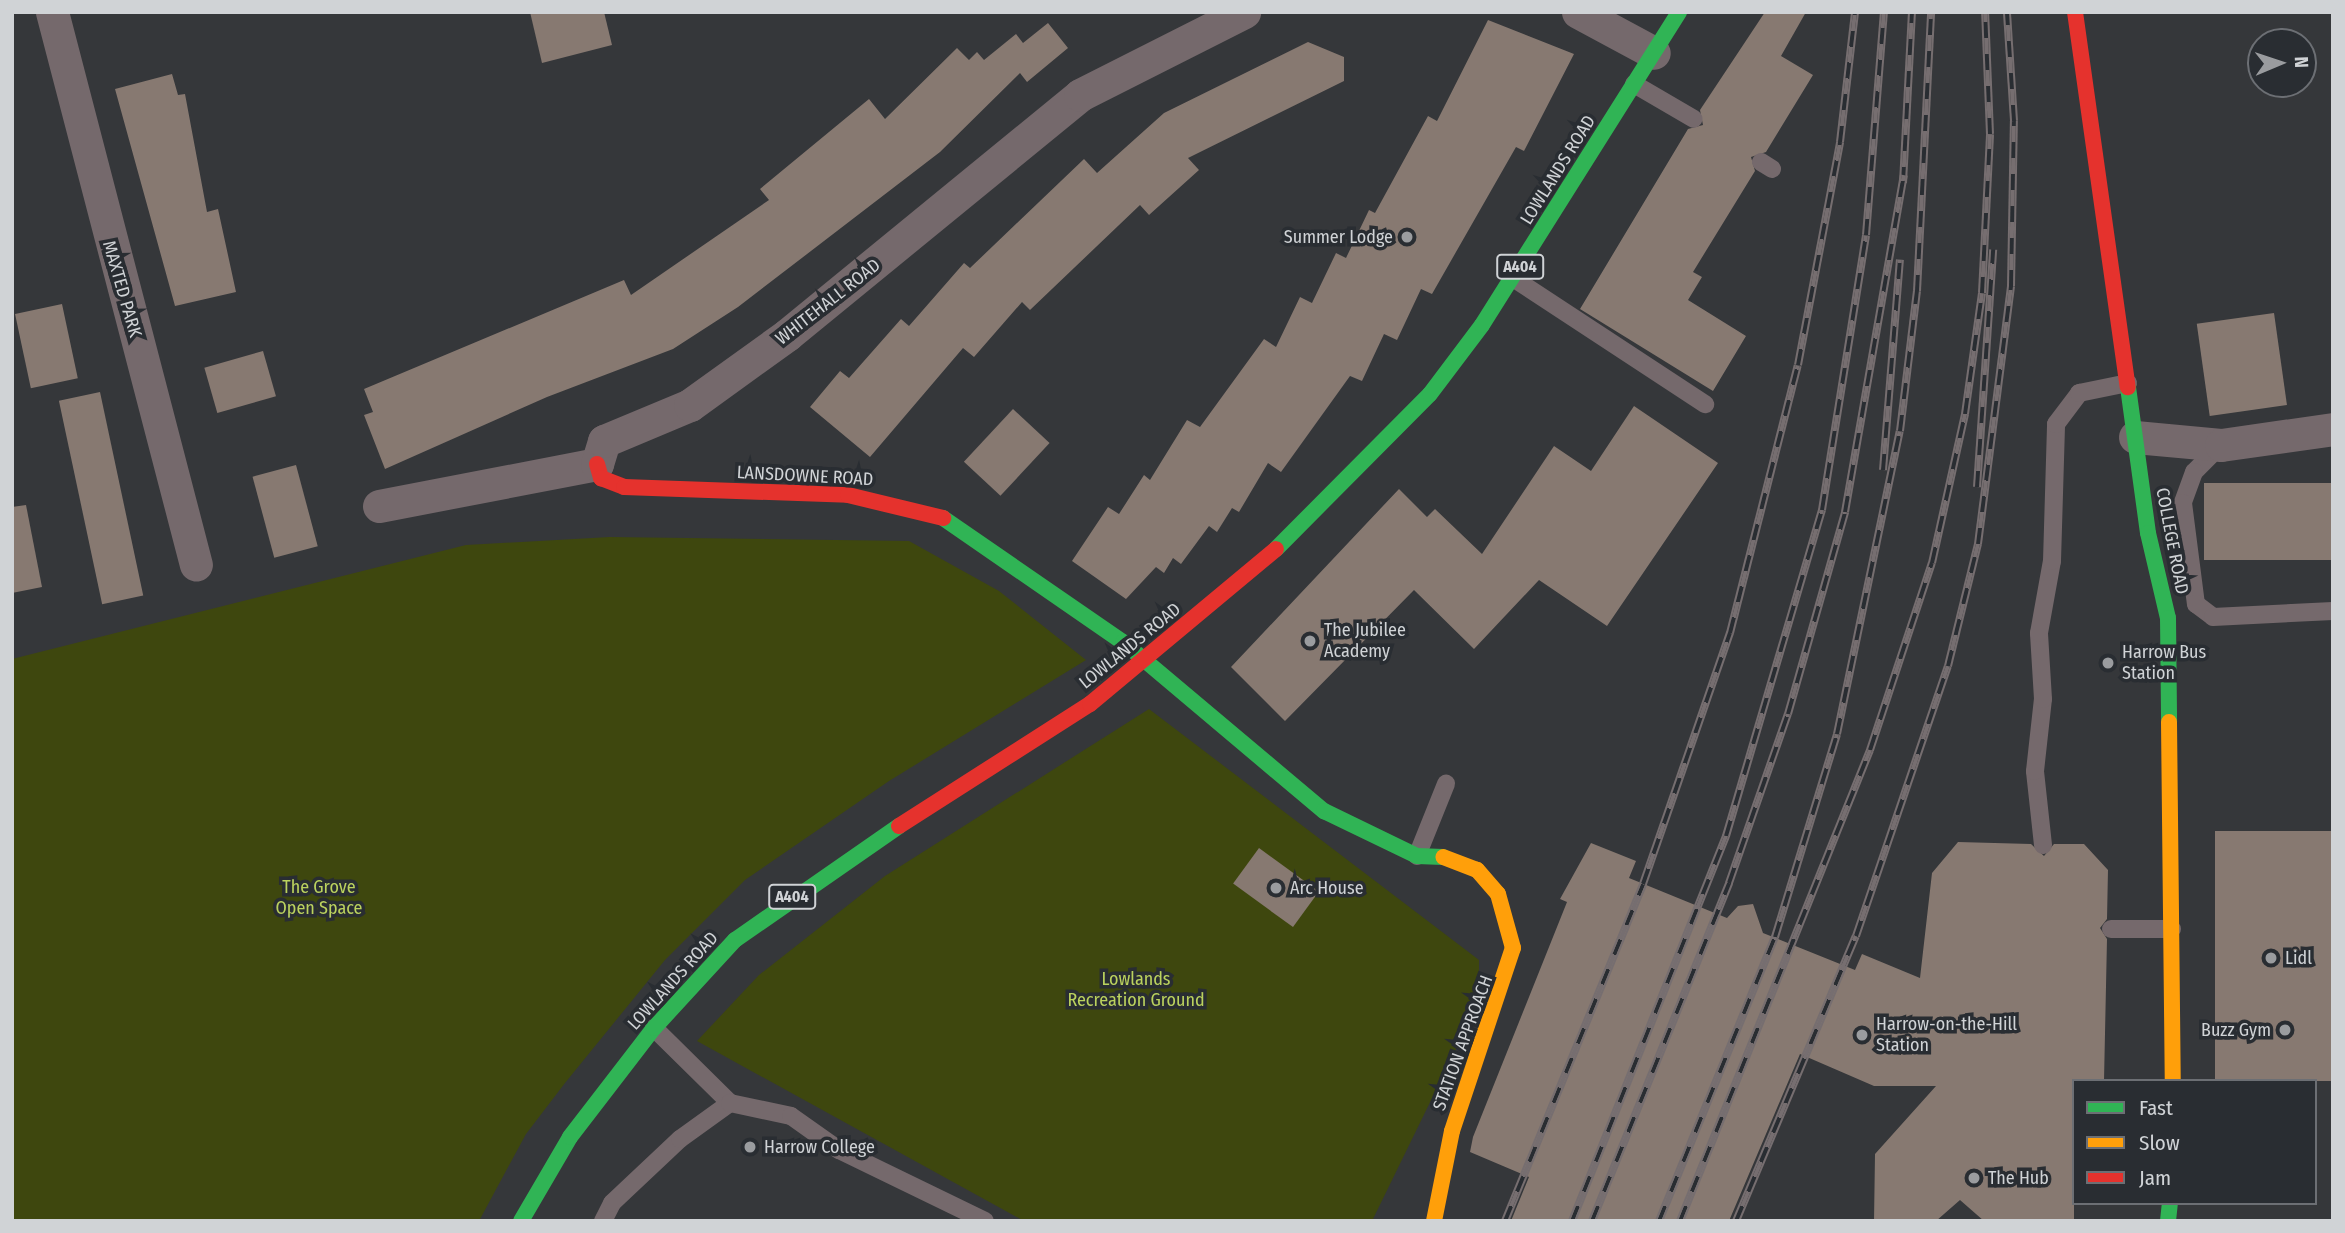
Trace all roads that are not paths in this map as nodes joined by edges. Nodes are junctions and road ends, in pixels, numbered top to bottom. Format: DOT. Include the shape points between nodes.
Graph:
graph roads {
  1 [pos="52,12"];
  2 [pos="1244,12"];
  3 [pos="1578,12"];
  4 [pos="1679,12"];
  5 [pos="2075,12"];
  6 [pos="1654,53"];
  7 [pos="1634,84"];
  8 [pos="1694,119"];
  9 [pos="1513,278"];
  10 [pos="2127,383"];
  11 [pos="1706,404"];
  12 [pos="2333,429"];
  13 [pos="2135,437"];
  14 [pos="2221,445"];
  15 [pos="597,464"];
  16 [pos="379,506"];
  17 [pos="197,565"];
  18 [pos="2333,611"];
  19 [pos="1143,659"];
  20 [pos="1446,784"];
  21 [pos="2043,845"];
  22 [pos="1417,856"];
  23 [pos="2111,929"];
  24 [pos="2172,929"];
  25 [pos="654,1028"];
  26 [pos="2173,1079"];
  27 [pos="730,1103"];
  28 [pos="521,1221"];
  29 [pos="603,1221"];
  30 [pos="985,1221"];
  31 [pos="1434,1221"];
  1 -- 17 [label="street, MAXTED PARK"];
  2 -- 15 [label="street, WHITEHALL ROAD" via="1080,95 787,335 690,405 604,442"];
  3 -- 6 [label="street"];
  4 -- 6 [label="main road, LOWLANDS ROAD / A404"];
  5 -- 10 [label="main road, COLLEGE ROAD"];
  6 -- 7 [label="main road, LOWLANDS ROAD / A404"];
  7 -- 8 [label="lane"];
  7 -- 9 [label="main road, LOWLANDS ROAD / A404"];
  9 -- 11 [label="lane"];
  9 -- 19 [label="main road, LOWLANDS ROAD / A404" via="1430,394 1316,515"];
  10 -- 13 [label="main road, COLLEGE ROAD"];
  10 -- 21 [label="lane" via="2079,393 2056,425 2052,561 2039,633 2043,699 2035,771"];
  12 -- 14 [label="street"];
  13 -- 14 [label="street"];
  13 -- 24 [label="main road, COLLEGE ROAD" via="2148,533 2168,618"];
  14 -- 18 [label="lane" via="2194,472 2183,503 2196,604 2213,617"];
  15 -- 16 [label="street"];
  15 -- 19 [label="main road, LANSDOWNE ROAD" via="601,478 624,487 848,495 925,509 967,531"];
  19 -- 22 [label="main road, STATION APPROACH" via="1324,811"];
  19 -- 25 [label="main road, LOWLANDS ROAD / A404" via="1090,704 799,892 735,940"];
  20 -- 22 [label="lane"];
  22 -- 31 [label="main road, STATION APPROACH" via="1447,857 1477,870 1498,894 1513,948 1497,1011 1452,1131"];
  23 -- 24 [label="lane"];
  24 -- 26 [label="main road, COLLEGE ROAD"];
  25 -- 27 [label="lane"];
  25 -- 28 [label="main road, LOWLANDS ROAD / A404" via="570,1137"];
  27 -- 29 [label="lane" via="680,1139 612,1203"];
  27 -- 30 [label="lane" via="791,1116 839,1150"];
}
